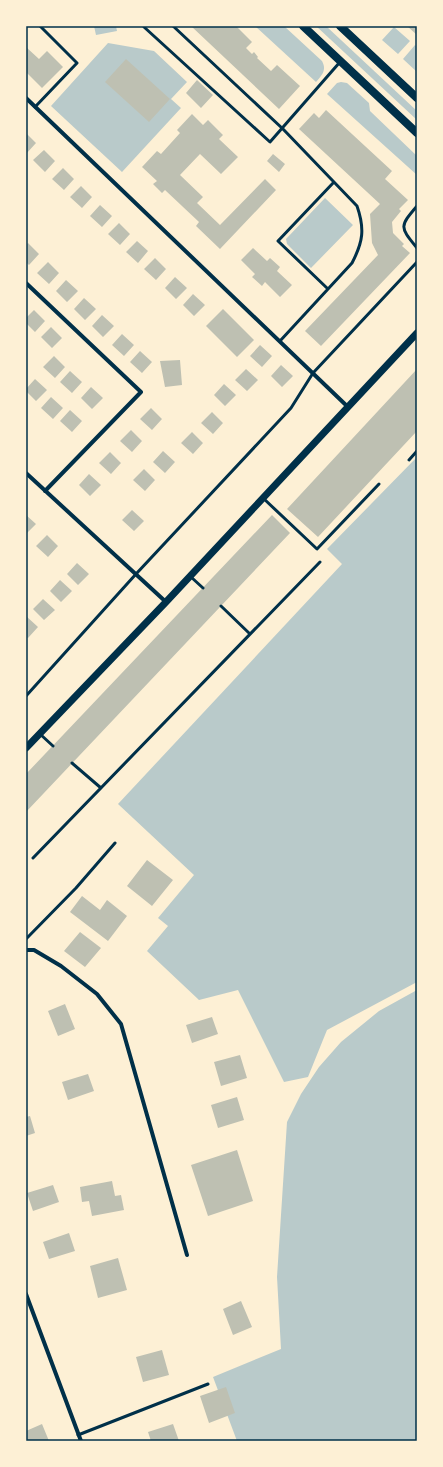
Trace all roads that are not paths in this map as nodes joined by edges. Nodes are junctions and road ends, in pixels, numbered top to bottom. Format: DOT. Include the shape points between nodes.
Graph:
graph roads {
  1 [pos="40,26"];
  2 [pos="146,26"];
  3 [pos="173,26"];
  4 [pos="303,26"];
  5 [pos="345,28"];
  6 [pos="340,61"];
  7 [pos="26,98"];
  8 [pos="417,98"];
  9 [pos="35,107"];
  10 [pos="283,128"];
  11 [pos="417,132"];
  12 [pos="334,182"];
  13 [pos="417,206"];
  14 [pos="417,248"];
  15 [pos="417,262"];
  16 [pos="26,282"];
  17 [pos="328,289"];
  18 [pos="417,334"];
  19 [pos="280,341"];
  20 [pos="313,373"];
  21 [pos="348,407"];
  22 [pos="417,451"];
  23 [pos="409,460"];
  24 [pos="26,473"];
  25 [pos="379,484"];
  26 [pos="45,491"];
  27 [pos="263,498"];
  28 [pos="320,562"];
  29 [pos="136,574"];
  30 [pos="190,576"];
  31 [pos="203,588"];
  32 [pos="166,602"];
  33 [pos="221,606"];
  34 [pos="250,634"];
  35 [pos="26,696"];
  36 [pos="40,734"];
  37 [pos="53,746"];
  38 [pos="26,748"];
  39 [pos="72,763"];
  40 [pos="101,788"];
  41 [pos="115,842"];
  42 [pos="33,858"];
  43 [pos="26,939"];
  44 [pos="26,950"];
  45 [pos="187,1254"];
  46 [pos="26,1294"];
  47 [pos="208,1384"];
  48 [pos="78,1435"];
  49 [pos="81,1441"];
  1 -- 9 [label="lane" via="77,63"];
  2 -- 10 [label="lane" via="144,27 270,142"];
  3 -- 10 [label="lane"];
  4 -- 6 [label="main road"];
  5 -- 8 [label="main road"];
  6 -- 10 [label="lane"];
  6 -- 11 [label="main road"];
  7 -- 9 [label="street"];
  9 -- 19 [label="street"];
  10 -- 12 [label="lane"];
  12 -- 17 [label="lane" via="357,206 362,220 362,236 359,250 352,263"];
  12 -- 17 [label="lane" via="278,242"];
  13 -- 14 [label="lane" via="406,219 403,228"];
  15 -- 20 [label="lane"];
  16 -- 26 [label="street" via="142,392"];
  17 -- 19 [label="lane"];
  18 -- 21 [label="street"];
  19 -- 20 [label="street"];
  20 -- 21 [label="street"];
  20 -- 29 [label="lane" via="291,408"];
  21 -- 27 [label="street"];
  22 -- 23 [label="lane"];
  24 -- 26 [label="street"];
  25 -- 27 [label="lane" via="317,549"];
  26 -- 29 [label="street"];
  27 -- 30 [label="street"];
  28 -- 34 [label="lane"];
  29 -- 32 [label="street"];
  29 -- 35 [label="lane"];
  30 -- 31 [label="lane"];
  30 -- 32 [label="street"];
  32 -- 36 [label="street"];
  33 -- 34 [label="lane"];
  34 -- 40 [label="lane"];
  36 -- 37 [label="lane"];
  36 -- 38 [label="street"];
  39 -- 40 [label="lane"];
  40 -- 42 [label="lane"];
  41 -- 43 [label="lane" via="76,888"];
  44 -- 45 [label="street" via="34,950 61,966 97,994 121,1024"];
  46 -- 48 [label="street"];
  47 -- 48 [label="lane"];
  48 -- 49 [label="street"];
}
